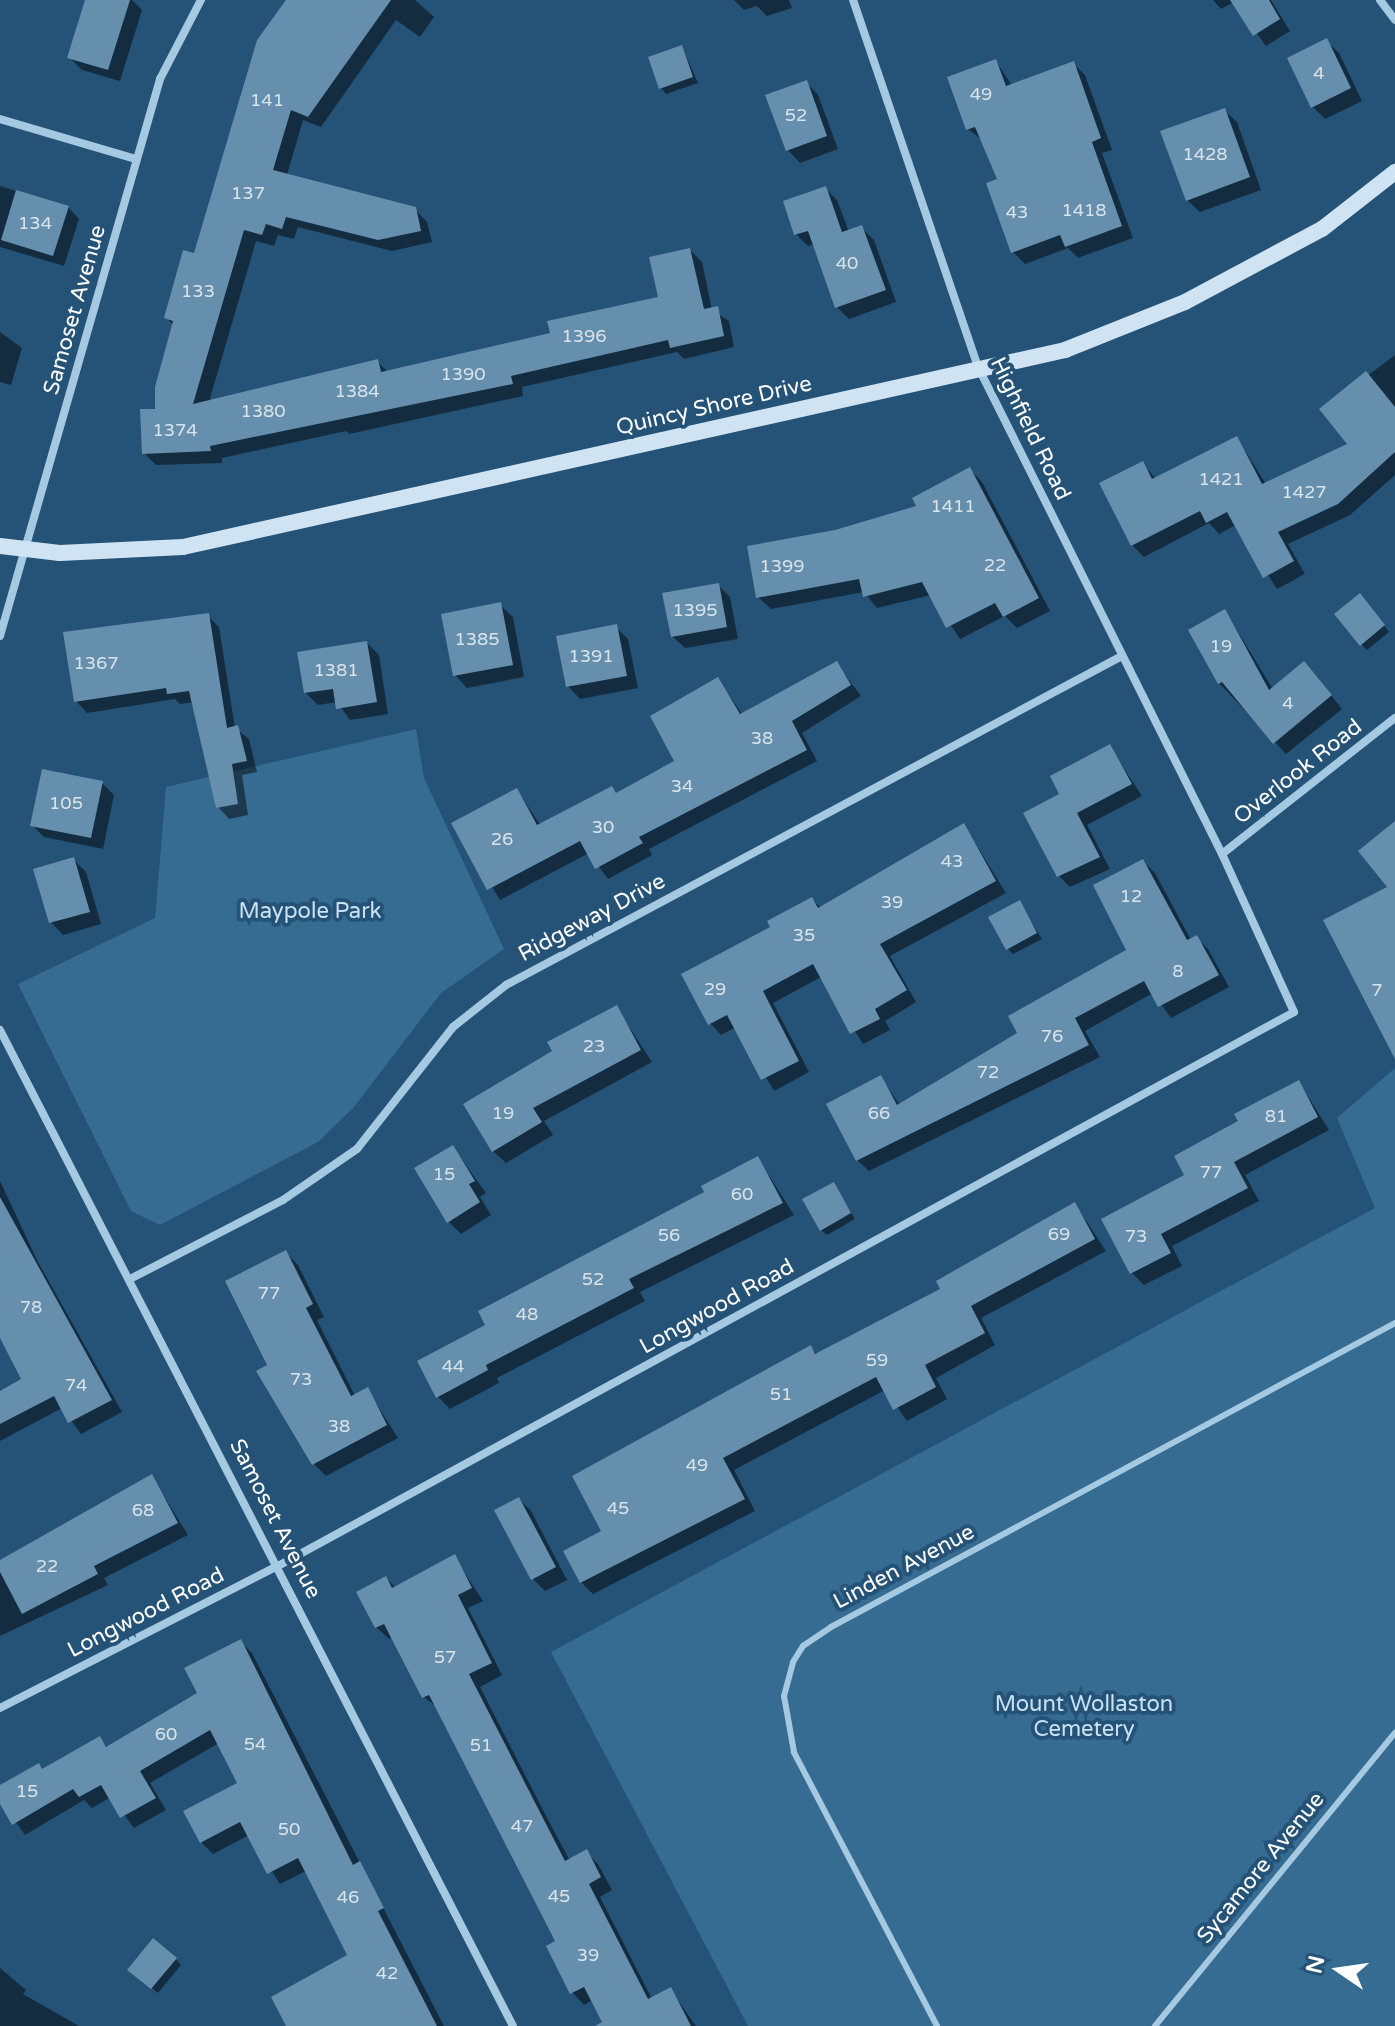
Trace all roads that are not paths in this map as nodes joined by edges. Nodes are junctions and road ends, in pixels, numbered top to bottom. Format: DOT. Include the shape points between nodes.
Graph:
graph roads {
  1 [pos="201,0"];
  2 [pos="853,0"];
  3 [pos="1380,0"];
  4 [pos="1395,20"];
  5 [pos="0,119"];
  6 [pos="136,159"];
  7 [pos="1395,172"];
  8 [pos="978,367"];
  9 [pos="0,546"];
  10 [pos="25,549"];
  11 [pos="0,636"];
  12 [pos="1122,656"];
  13 [pos="1395,718"];
  14 [pos="1222,854"];
  15 [pos="0,1030"];
  16 [pos="132,1278"];
  17 [pos="1395,1323"];
  18 [pos="278,1566"];
  19 [pos="0,1708"];
  20 [pos="1395,1733"];
  21 [pos="513,2026"];
  22 [pos="937,2026"];
  23 [pos="1155,2026"];
  1 -- 6 [label="street, Samoset Avenue" via="160,79"];
  2 -- 8 [label="street, Highfield Road"];
  3 -- 4 [label="street"];
  5 -- 6 [label="street"];
  6 -- 10 [label="street, Samoset Avenue"];
  7 -- 8 [label="main road, Quincy Shore Drive" via="1322,229 1185,302 1065,350"];
  8 -- 10 [label="main road, Quincy Shore Drive" via="345,515 183,547 60,553"];
  8 -- 12 [label="street, Highfield Road"];
  9 -- 10 [label="main road, Quincy Shore Drive"];
  10 -- 11 [label="street, Samoset Avenue"];
  12 -- 14 [label="street, Highfield Road"];
  12 -- 16 [label="street, Ridgeway Drive" via="506,985 453,1027 357,1149 283,1200"];
  13 -- 14 [label="street, Overlook Road"];
  14 -- 18 [label="street, Longwood Road" via="1294,1012"];
  15 -- 16 [label="street, Samoset Avenue"];
  16 -- 18 [label="street, Samoset Avenue"];
  17 -- 22 [label="lane, Linden Avenue" via="803,1646 784,1696 794,1752"];
  18 -- 19 [label="street, Longwood Road"];
  18 -- 21 [label="street, Samoset Avenue"];
  20 -- 23 [label="lane, Sycamore Avenue"];
}
